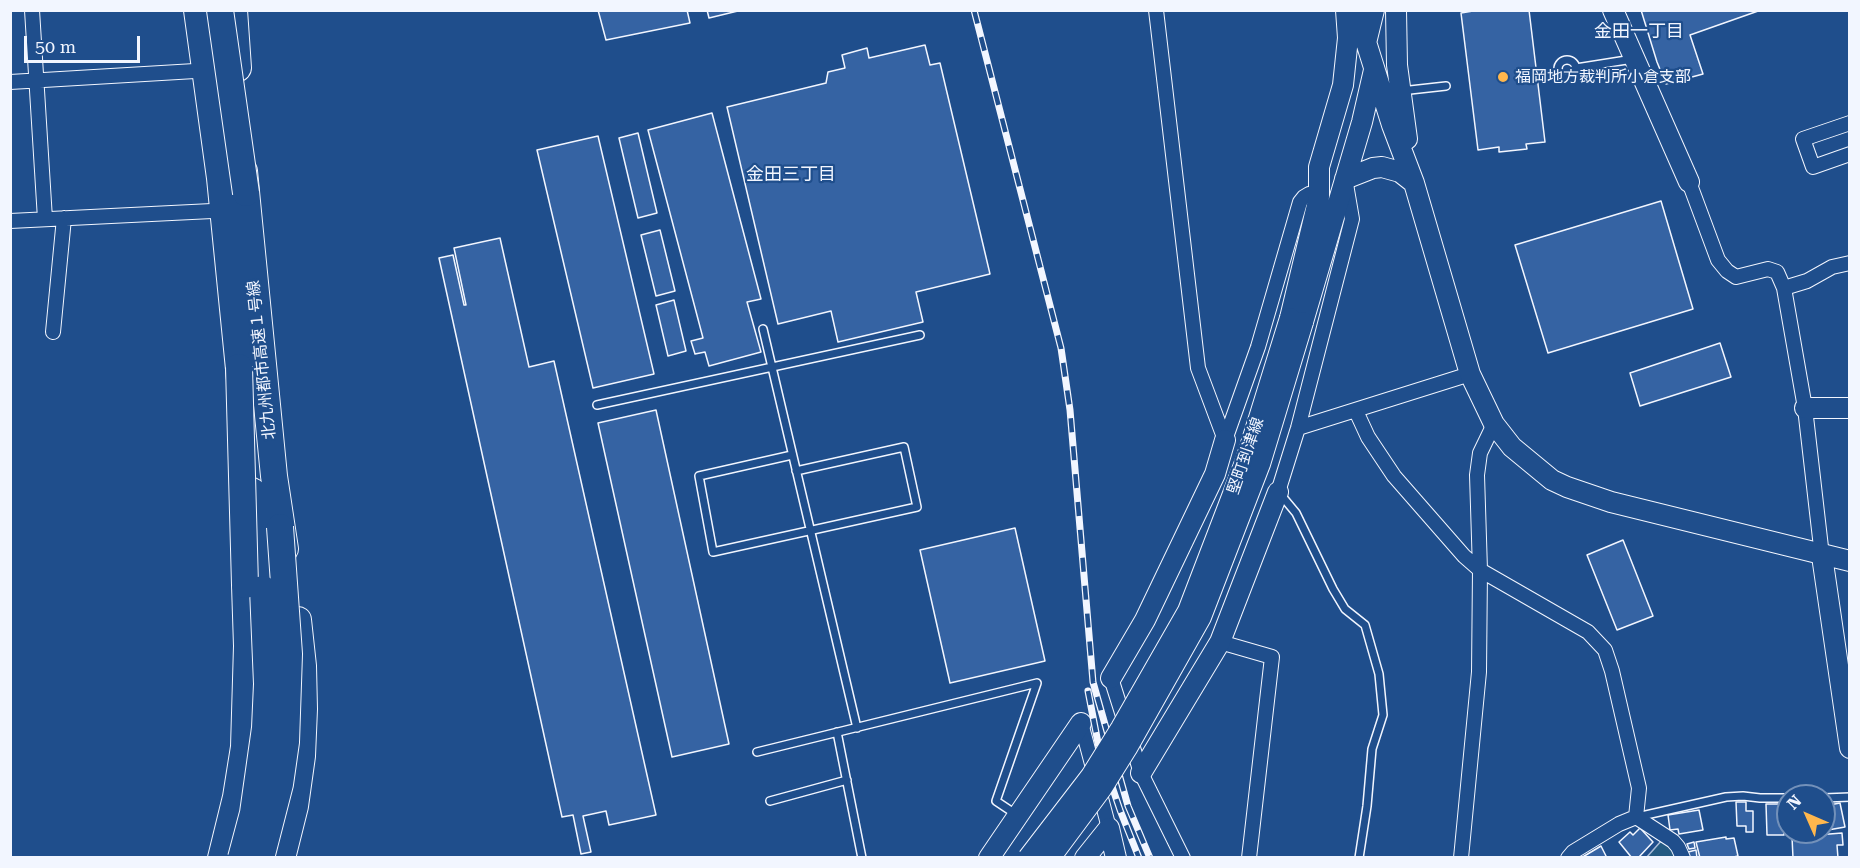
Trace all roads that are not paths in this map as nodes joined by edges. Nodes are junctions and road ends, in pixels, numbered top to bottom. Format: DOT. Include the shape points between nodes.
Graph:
graph roads {
  1 [pos="32,10"];
  2 [pos="186,10"];
  3 [pos="197,10"];
  4 [pos="208,10"];
  5 [pos="220,10"];
  6 [pos="225,10"];
  7 [pos="234,10"];
  8 [pos="1156,10"];
  9 [pos="1346,10"];
  10 [pos="1356,10"];
  11 [pos="1388,10"];
  12 [pos="1396,10"];
  13 [pos="1613,10"];
  14 [pos="1371,15"];
  15 [pos="1373,45"];
  16 [pos="1635,59"];
  17 [pos="1576,68"];
  18 [pos="195,71"];
  19 [pos="1388,79"];
  20 [pos="36,80"];
  21 [pos="10,82"];
  22 [pos="1355,85"];
  23 [pos="1446,86"];
  24 [pos="1850,123"];
  25 [pos="1850,153"];
  26 [pos="220,178"];
  27 [pos="1345,179"];
  28 [pos="1689,182"];
  29 [pos="1414,183"];
  30 [pos="246,193"];
  31 [pos="1319,198"];
  32 [pos="212,210"];
  33 [pos="64,218"];
  34 [pos="45,219"];
  35 [pos="10,221"];
  36 [pos="1850,262"];
  37 [pos="1784,288"];
  38 [pos="1297,320"];
  39 [pos="763,328"];
  40 [pos="53,332"];
  41 [pos="920,335"];
  42 [pos="239,367"];
  43 [pos="772,367"];
  44 [pos="1470,374"];
  45 [pos="597,405"];
  46 [pos="1805,408"];
  47 [pos="1850,408"];
  48 [pos="1356,411"];
  49 [pos="1494,424"];
  50 [pos="1298,428"];
  51 [pos="1225,440"];
  52 [pos="792,455"];
  53 [pos="796,471"];
  54 [pos="1278,492"];
  55 [pos="280,527"];
  56 [pos="810,531"];
  57 [pos="1822,556"];
  58 [pos="1850,561"];
  59 [pos="1480,570"];
  60 [pos="1220,642"];
  61 [pos="1111,678"];
  62 [pos="1081,723"];
  63 [pos="857,728"];
  64 [pos="837,732"];
  65 [pos="1850,748"];
  66 [pos="757,752"];
  67 [pos="1141,774"];
  68 [pos="847,780"];
  69 [pos="1776,798"];
  70 [pos="770,801"];
  71 [pos="1019,816"];
  72 [pos="1636,817"];
  73 [pos="1109,828"];
  74 [pos="237,855"];
  75 [pos="261,858"];
  76 [pos="270,858"];
  77 [pos="282,858"];
  78 [pos="862,858"];
  79 [pos="989,858"];
  80 [pos="1028,858"];
  81 [pos="1050,858"];
  82 [pos="1085,858"];
  83 [pos="1116,858"];
  84 [pos="1183,858"];
  85 [pos="1249,858"];
  86 [pos="1359,858"];
  87 [pos="1461,858"];
  88 [pos="1568,858"];
  89 [pos="1683,858"];
  1 -- 20 [label="street"];
  2 -- 18 [label="street"];
  3 -- 26 [label="highway, 北九州都市高速１号線"];
  4 -- 26 [label="highway, 北九州都市高速１号線"];
  5 -- 30 [label="highway, 北九州都市高速１号線, bridge"];
  6 -- 76 [label="street" via="234,140 278,577 282,723"];
  7 -- 30 [label="highway, 北九州都市高速１号線, bridge"];
  8 -- 51 [label="street" via="1198,368"];
  9 -- 31 [label="street, 堅町到津線" via="1347,59 1319,167"];
  10 -- 15 [label="street"];
  11 -- 15 [label="street"];
  12 -- 19 [label="street"];
  13 -- 16 [label="street"];
  14 -- 15 [label="street"];
  14 -- 19 [label="street, 堅町到津線"];
  15 -- 19 [label="street"];
  15 -- 22 [label="street"];
  16 -- 17 [label="lane"];
  16 -- 28 [label="street"];
  18 -- 20 [label="street"];
  18 -- 32 [label="street"];
  19 -- 22 [label="street" via="1365,74"];
  19 -- 23 [label="lane"];
  19 -- 27 [label="street, 堅町到津線" via="1362,122"];
  19 -- 29 [label="street"];
  19 -- 29 [label="street" via="1404,126"];
  20 -- 21 [label="street"];
  20 -- 34 [label="street"];
  22 -- 31 [label="street" via="1329,177"];
  24 -- 25 [label="street" via="1803,139 1813,166"];
  26 -- 42 [label="highway, 北九州都市高速１号線"];
  27 -- 29 [label="street" via="1382,167 1400,172"];
  27 -- 38 [label="street, 堅町到津線"];
  27 -- 50 [label="street" via="1352,219"];
  28 -- 37 [label="street" via="1718,260 1727,271 1736,277 1768,269 1778,272"];
  29 -- 44 [label="street"];
  30 -- 55 [label="highway, 北九州都市高速１号線"];
  31 -- 38 [label="street, 堅町到津線"];
  31 -- 51 [label="street" via="1309,194 1300,202 1258,347"];
  32 -- 33 [label="street"];
  32 -- 74 [label="street" via="255,610 257,726"];
  33 -- 34 [label="street"];
  33 -- 40 [label="street"];
  34 -- 35 [label="street"];
  36 -- 37 [label="street"];
  37 -- 46 [label="street"];
  38 -- 80 [label="street, 堅町到津線, bridge" via="1188,611 1091,776"];
  38 -- 81 [label="street, 堅町到津線, bridge" via="1260,464 1201,617 1102,788"];
  39 -- 43 [label="lane"];
  41 -- 43 [label="lane"];
  42 -- 74 [label="highway, bridge" via="247,646 244,747 236,797"];
  42 -- 74 [label="highway, bridge" via="263,589 267,684 255,803"];
  43 -- 45 [label="lane"];
  43 -- 52 [label="lane"];
  44 -- 48 [label="street"];
  44 -- 49 [label="street"];
  46 -- 47 [label="street"];
  46 -- 57 [label="street"];
  48 -- 50 [label="street"];
  48 -- 59 [label="street" via="1368,438 1394,476"];
  49 -- 57 [label="street" via="1531,465 1567,487"];
  49 -- 59 [label="street" via="1480,453 1477,475"];
  50 -- 54 [label="street"];
  51 -- 61 [label="street" via="1215,474 1145,621"];
  52 -- 53 [label="lane"];
  52 -- 56 [label="lane" via="699,476 713,552"];
  53 -- 56 [label="lane"];
  53 -- 56 [label="lane" via="904,447 917,507"];
  54 -- 60 [label="street"];
  54 -- 86 [label="lane" via="1296,513 1333,589 1346,609 1365,626 1379,674 1383,715 1372,749"];
  55 -- 75 [label="highway, bridge" via="288,654 286,742"];
  55 -- 77 [label="highway, bridge" via="295,597 304,710 295,806"];
  56 -- 63 [label="lane"];
  57 -- 58 [label="street"];
  57 -- 65 [label="street"];
  59 -- 72 [label="street" via="1588,632 1605,650 1639,788"];
  59 -- 87 [label="street" via="1479,672"];
  60 -- 67 [label="street"];
  60 -- 85 [label="street" via="1272,657"];
  61 -- 67 [label="street"];
  62 -- 71 [label="street"];
  62 -- 73 [label="street"];
  63 -- 64 [label="lane"];
  63 -- 71 [label="lane" via="1037,683 996,801"];
  64 -- 66 [label="lane"];
  64 -- 68 [label="lane"];
  67 -- 84 [label="street"];
  68 -- 70 [label="lane"];
  68 -- 78 [label="lane"];
  69 -- 72 [label="lane" via="1726,797"];
  71 -- 79 [label="street"];
  72 -- 88 [label="street"];
  72 -- 89 [label="street" via="1673,841"];
  73 -- 82 [label="street"];
  73 -- 83 [label="street"];
}
